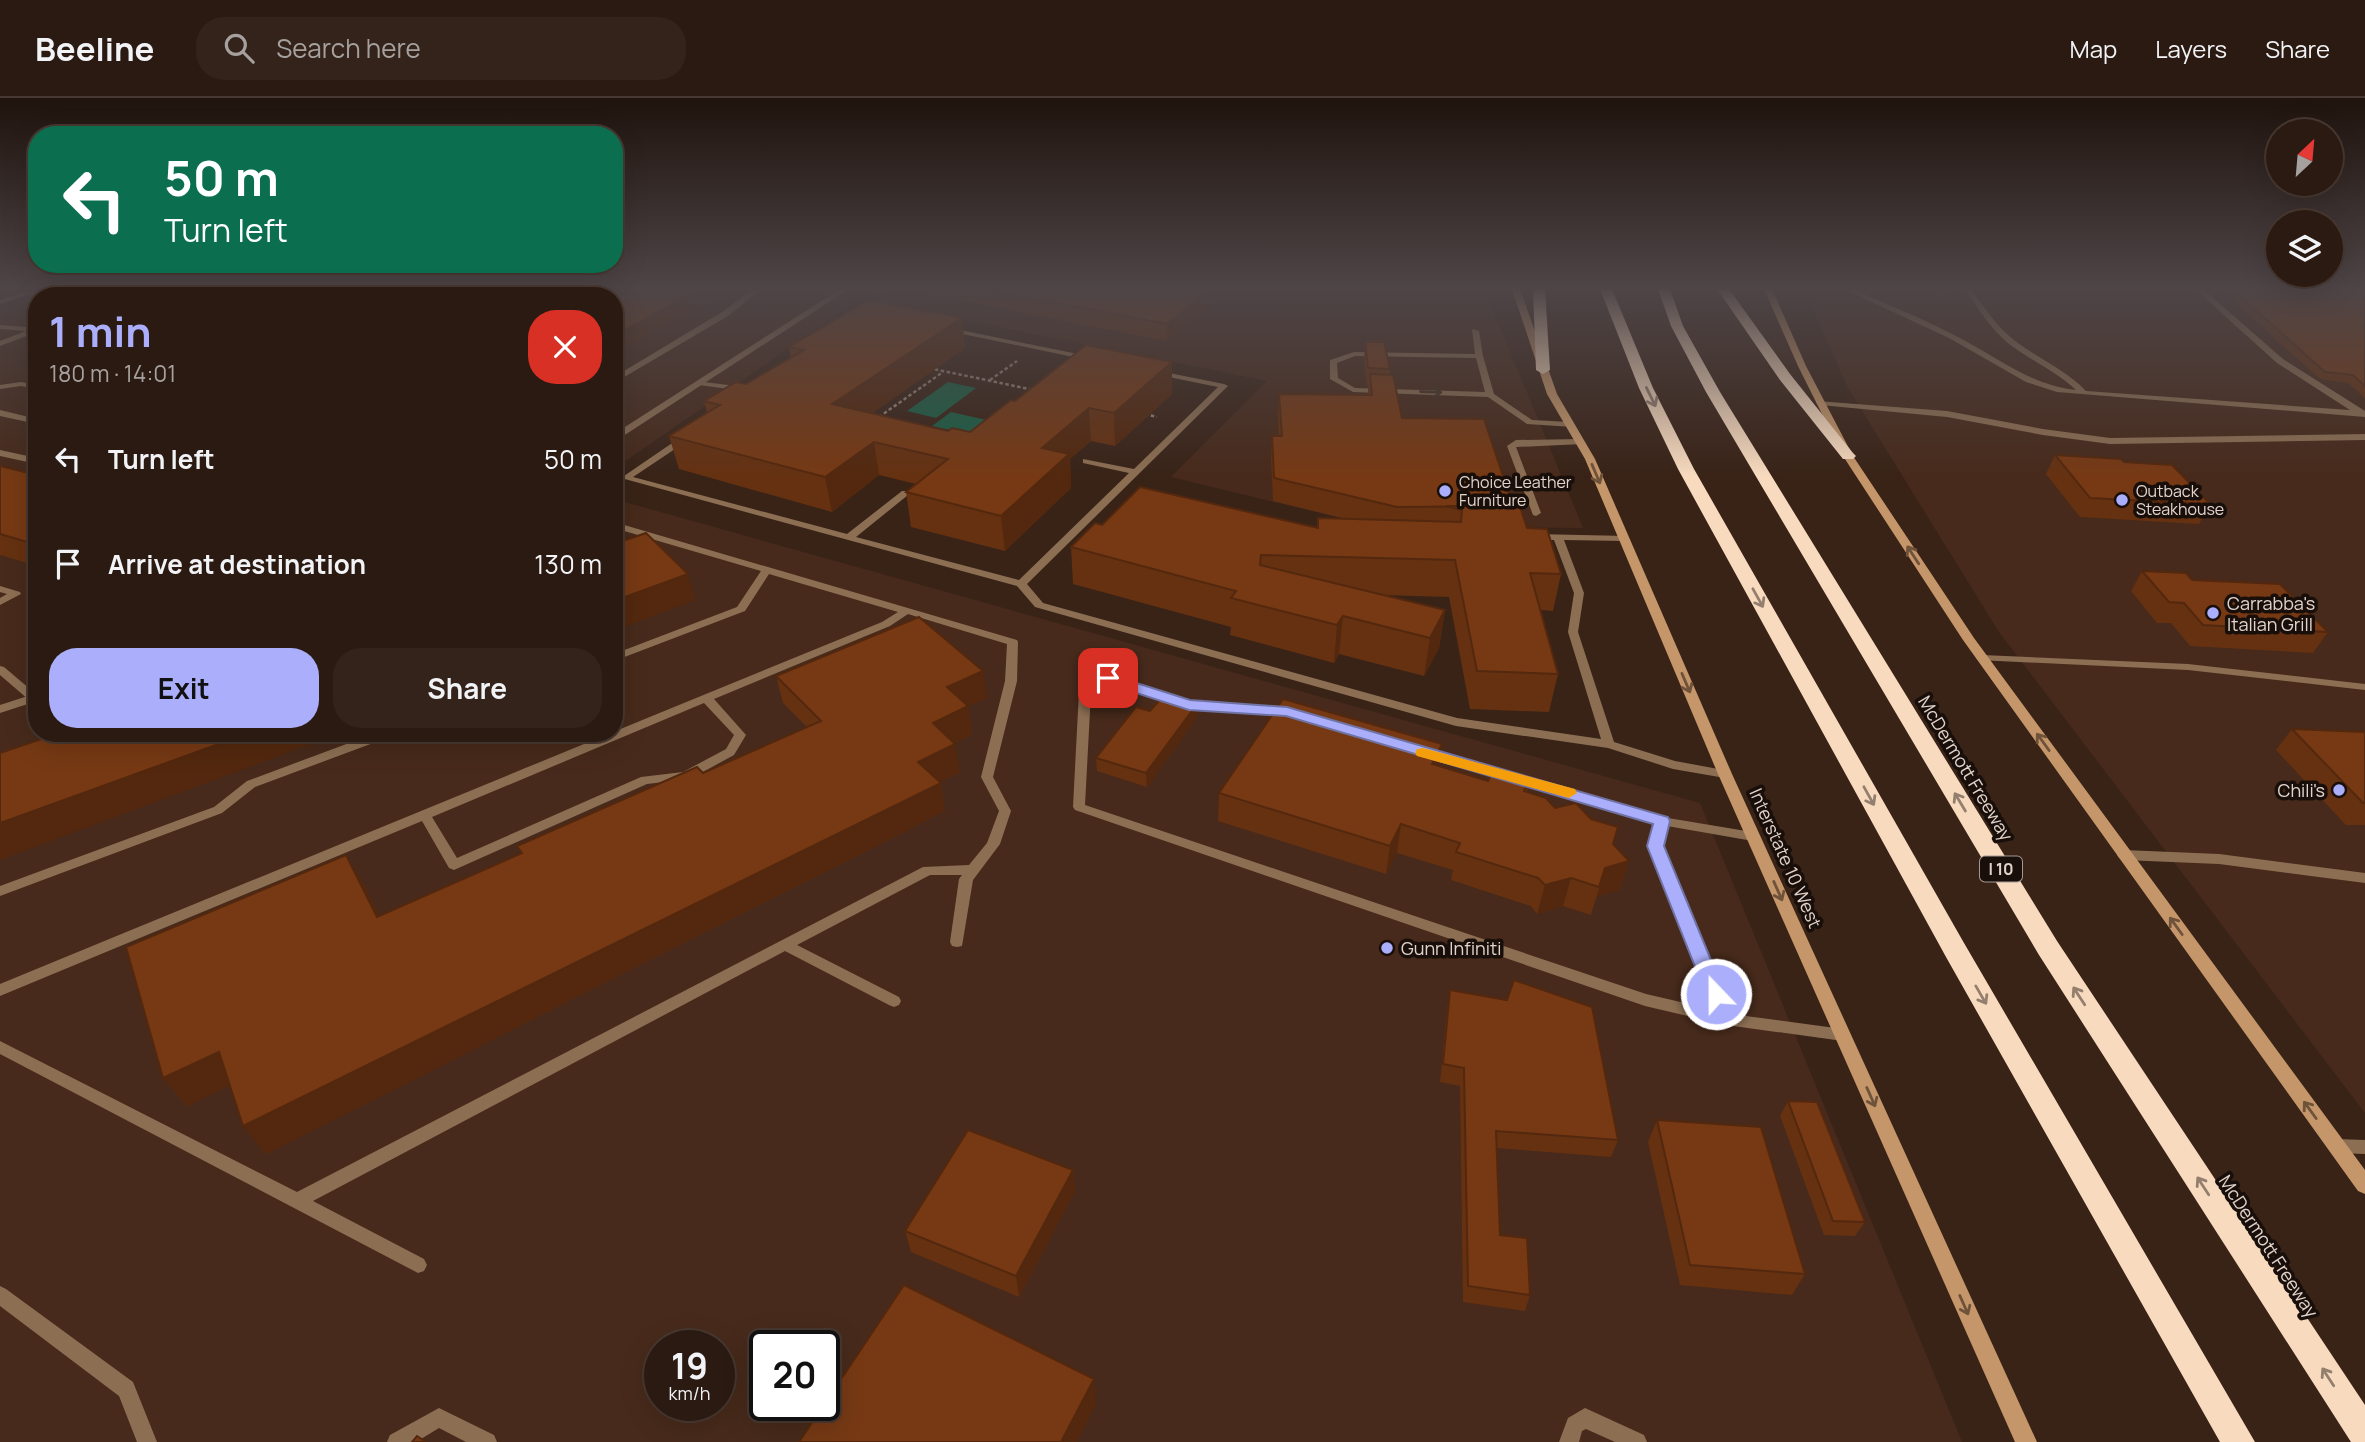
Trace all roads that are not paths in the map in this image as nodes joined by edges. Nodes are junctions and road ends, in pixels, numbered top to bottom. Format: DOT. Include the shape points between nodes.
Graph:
graph roads {
  1 [pos="663,352"];
  2 [pos="748,352"];
  3 [pos="1059,352"];
  4 [pos="1478,352"];
  5 [pos="1537,352"];
  6 [pos="1542,352"];
  7 [pos="1631,352"];
  8 [pos="1691,352"];
  9 [pos="1766,352"];
  10 [pos="1797,352"];
  11 [pos="1977,352"];
  12 [pos="2031,352"];
  13 [pos="2269,352"];
  14 [pos="1479,356"];
  15 [pos="1099,360"];
  16 [pos="1333,362"];
  17 [pos="1150,370"];
  18 [pos="1543,370"];
  19 [pos="623,376"];
  20 [pos="699,383"];
  21 [pos="28,385"];
  22 [pos="0,387"];
  23 [pos="2084,393"];
  24 [pos="1490,395"];
  25 [pos="743,398"];
  26 [pos="1820,403"];
  27 [pos="0,413"];
  28 [pos="2364,415"];
  29 [pos="28,420"];
  30 [pos="1570,425"];
  31 [pos="623,433"];
  32 [pos="690,434"];
  33 [pos="2365,437"];
  34 [pos="1580,442"];
  35 [pos="0,453"];
  36 [pos="1848,456"];
  37 [pos="28,459"];
  38 [pos="1087,461"];
  39 [pos="1135,472"];
  40 [pos="1119,488"];
  41 [pos="1132,491"];
  42 [pos="905,493"];
  43 [pos="1535,513"];
  44 [pos="623,528"];
  45 [pos="1518,537"];
  46 [pos="1558,537"];
  47 [pos="848,538"];
  48 [pos="1624,538"];
  49 [pos="767,569"];
  50 [pos="1021,584"];
  51 [pos="0,589"];
  52 [pos="0,602"];
  53 [pos="906,611"];
  54 [pos="623,655"];
  55 [pos="1982,657"];
  56 [pos="0,669"];
  57 [pos="2365,687"];
  58 [pos="28,691"];
  59 [pos="706,698"];
  60 [pos="28,699"];
  61 [pos="0,709"];
  62 [pos="1300,715"];
  63 [pos="623,732"];
  64 [pos="364,742"];
  65 [pos="599,742"];
  66 [pos="1609,744"];
  67 [pos="1416,751"];
  68 [pos="1725,774"];
  69 [pos="424,814"];
  70 [pos="1662,821"];
  71 [pos="1754,836"];
  72 [pos="2124,855"];
  73 [pos="973,870"];
  74 [pos="2365,878"];
  75 [pos="0,891"];
  76 [pos="957,942"];
  77 [pos="785,945"];
  78 [pos="0,989"];
  79 [pos="894,1001"];
  80 [pos="1726,1019"];
  81 [pos="1843,1035"];
  82 [pos="0,1047"];
  83 [pos="2337,1146"];
  84 [pos="2365,1147"];
  85 [pos="2365,1185"];
  86 [pos="297,1201"];
  87 [pos="418,1265"];
  88 [pos="0,1296"];
  89 [pos="2365,1434"];
  90 [pos="147,1442"];
  91 [pos="397,1442"];
  92 [pos="487,1442"];
  93 [pos="1569,1442"];
  94 [pos="1637,1442"];
  95 [pos="2026,1442"];
  96 [pos="2238,1442"];
  1 -- 19 [label="lane"];
  2 -- 20 [label="street"];
  3 -- 15 [label="lane"];
  4 -- 14 [label="lane"];
  5 -- 18 [label="main road, Interstate 10 West"];
  6 -- 18 [label="highway"];
  7 -- 96 [label="highway, one-way" via="1686,469"];
  89 -- 8 [label="highway, McDermott Freeway / I 10, one-way" via="2048,948"];
  9 -- 36 [label="highway"];
  10 -- 26 [label="main road"];
  11 -- 23 [label="lane" via="2022,380"];
  12 -- 23 [label="lane" via="2070,377"];
  13 -- 28 [label="lane"];
  14 -- 16 [label="lane" via="1354,354"];
  14 -- 24 [label="lane"];
  16 -- 24 [label="lane, one-way" via="1334,379 1353,390"];
  17 -- 39 [label="lane" via="1224,386"];
  18 -- 30 [label="main road, Interstate 10 West"];
  20 -- 25 [label="lane" via="754,391"];
  20 -- 31 [label="street"];
  21 -- 22 [label="lane"];
  23 -- 28 [label="lane"];
  24 -- 30 [label="lane" via="1530,422"];
  26 -- 33 [label="lane" via="1947,414 2110,441"];
  26 -- 36 [label="main road"];
  27 -- 29 [label="lane"];
  30 -- 34 [label="main road, Interstate 10 West"];
  32 -- 47 [label="lane" via="626,478"];
  34 -- 43 [label="lane" via="1511,446"];
  34 -- 48 [label="main road, Interstate 10 West, one-way"];
  35 -- 37 [label="lane"];
  55 -- 36 [label="main road, one-way"];
  38 -- 39 [label="lane"];
  39 -- 40 [label="lane"];
  40 -- 41 [label="lane"];
  40 -- 50 [label="lane"];
  42 -- 47 [label="lane"];
  44 -- 49 [label="lane"];
  45 -- 46 [label="lane"];
  46 -- 48 [label="lane"];
  46 -- 66 [label="lane" via="1579,593 1573,632"];
  47 -- 50 [label="lane"];
  48 -- 68 [label="main road, Interstate 10 West, one-way"];
  49 -- 53 [label="lane"];
  49 -- 54 [label="lane" via="741,609"];
  50 -- 66 [label="lane" via="1039,605 1456,722"];
  51 -- 52 [label="lane" via="16,594"];
  53 -- 59 [label="lane" via="886,624"];
  53 -- 73 [label="lane" via="1013,642 1011,681 987,777 1005,811 993,844"];
  55 -- 57 [label="lane" via="2188,667"];
  72 -- 55 [label="main road, one-way"];
  56 -- 58 [label="lane"];
  59 -- 63 [label="lane"];
  59 -- 69 [label="lane" via="740,735 730,752 686,776 645,780 454,865"];
  60 -- 61 [label="street"];
  62 -- 80 [label="lane" via="1189,705 1108,678 1097,679 1085,691 1079,807 1645,1000"];
  64 -- 75 [label="lane" via="251,784 218,810"];
  65 -- 69 [label="lane"];
  66 -- 68 [label="lane" via="1672,765"];
  67 -- 70 [label="lane"];
  68 -- 71 [label="main road, Interstate 10 West"];
  69 -- 78 [label="lane"];
  70 -- 71 [label="lane"];
  70 -- 80 [label="lane" via="1656,846"];
  71 -- 81 [label="main road, Interstate 10 West, one-way"];
  72 -- 74 [label="lane" via="2219,859"];
  83 -- 72 [label="main road, one-way"];
  73 -- 76 [label="lane" via="966,879"];
  73 -- 77 [label="lane" via="928,870"];
  77 -- 79 [label="lane"];
  77 -- 86 [label="lane"];
  80 -- 81 [label="lane"];
  81 -- 95 [label="main road, Interstate 10 West, one-way"];
  82 -- 86 [label="lane"];
  83 -- 84 [label="lane"];
  83 -- 85 [label="main road"];
  86 -- 87 [label="lane"];
  88 -- 90 [label="lane" via="126,1389"];
  91 -- 92 [label="lane" via="439,1418"];
  93 -- 94 [label="lane" via="1575,1425 1585,1418"];
}
